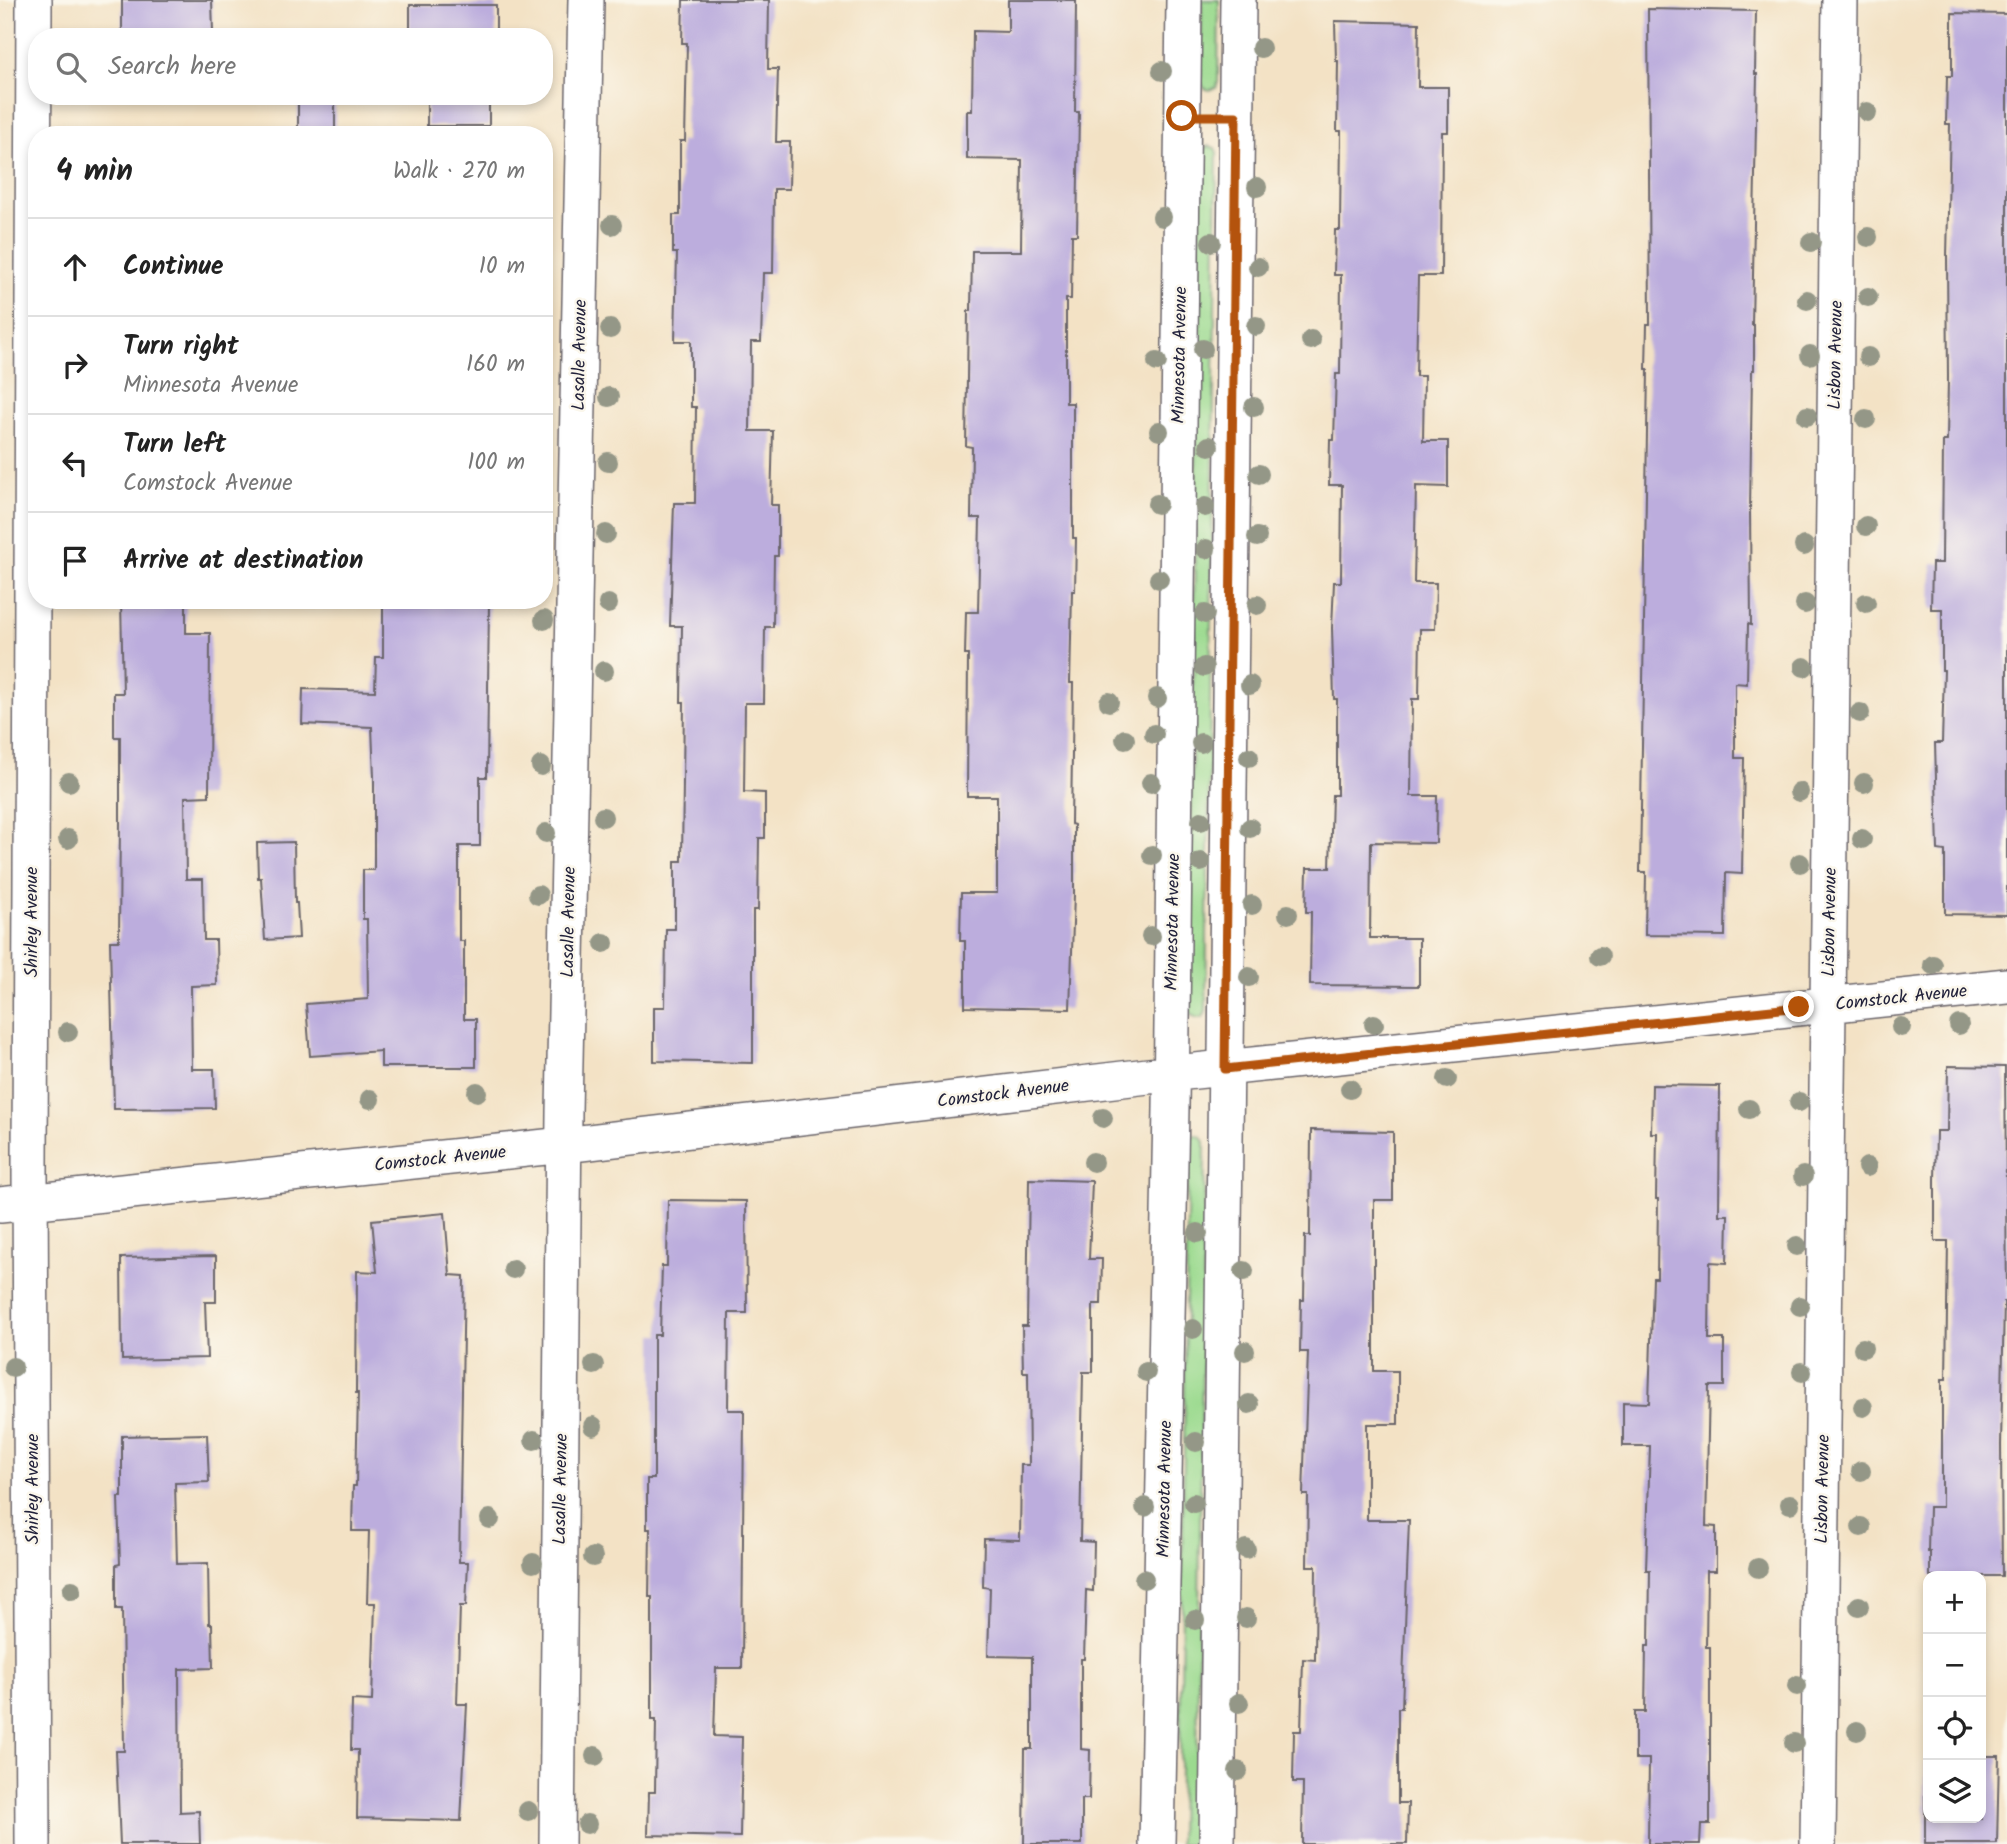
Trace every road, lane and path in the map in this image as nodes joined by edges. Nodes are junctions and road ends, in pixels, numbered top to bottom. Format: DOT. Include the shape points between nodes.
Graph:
graph roads {
  1 [pos="34,0"];
  2 [pos="586,0"];
  3 [pos="1184,0"];
  4 [pos="1238,0"];
  5 [pos="1840,0"];
  6 [pos="34,28"];
  7 [pos="32,105"];
  8 [pos="1182,116"];
  9 [pos="1236,116"];
  10 [pos="32,126"];
  11 [pos="28,380"];
  12 [pos="2007,986"];
  13 [pos="1828,1005"];
  14 [pos="1225,1069"];
  15 [pos="1171,1074"];
  16 [pos="564,1145"];
  17 [pos="15,1203"];
  18 [pos="33,1844"];
  19 [pos="557,1844"];
  20 [pos="1157,1844"];
  21 [pos="1217,1844"];
  22 [pos="1818,1844"];
  1 -- 6 [label="street, Shirley Avenue"];
  2 -- 16 [label="street, Lasalle Avenue"];
  3 -- 8 [label="street, Minnesota Avenue"];
  4 -- 9 [label="street"];
  5 -- 13 [label="street, Lisbon Avenue"];
  7 -- 10 [label="street, Shirley Avenue"];
  8 -- 9 [label="street"];
  8 -- 15 [label="street, Minnesota Avenue"];
  9 -- 14 [label="street"];
  11 -- 17 [label="street, Shirley Avenue"];
  12 -- 13 [label="street, Comstock Avenue"];
  13 -- 14 [label="street, Comstock Avenue"];
  13 -- 22 [label="street, Lisbon Avenue"];
  14 -- 15 [label="street, Comstock Avenue"];
  14 -- 21 [label="street"];
  15 -- 16 [label="street, Comstock Avenue"];
  15 -- 20 [label="street, Minnesota Avenue"];
  16 -- 17 [label="street, Comstock Avenue"];
  16 -- 19 [label="street, Lasalle Avenue"];
  17 -- 18 [label="street, Shirley Avenue"];
}
